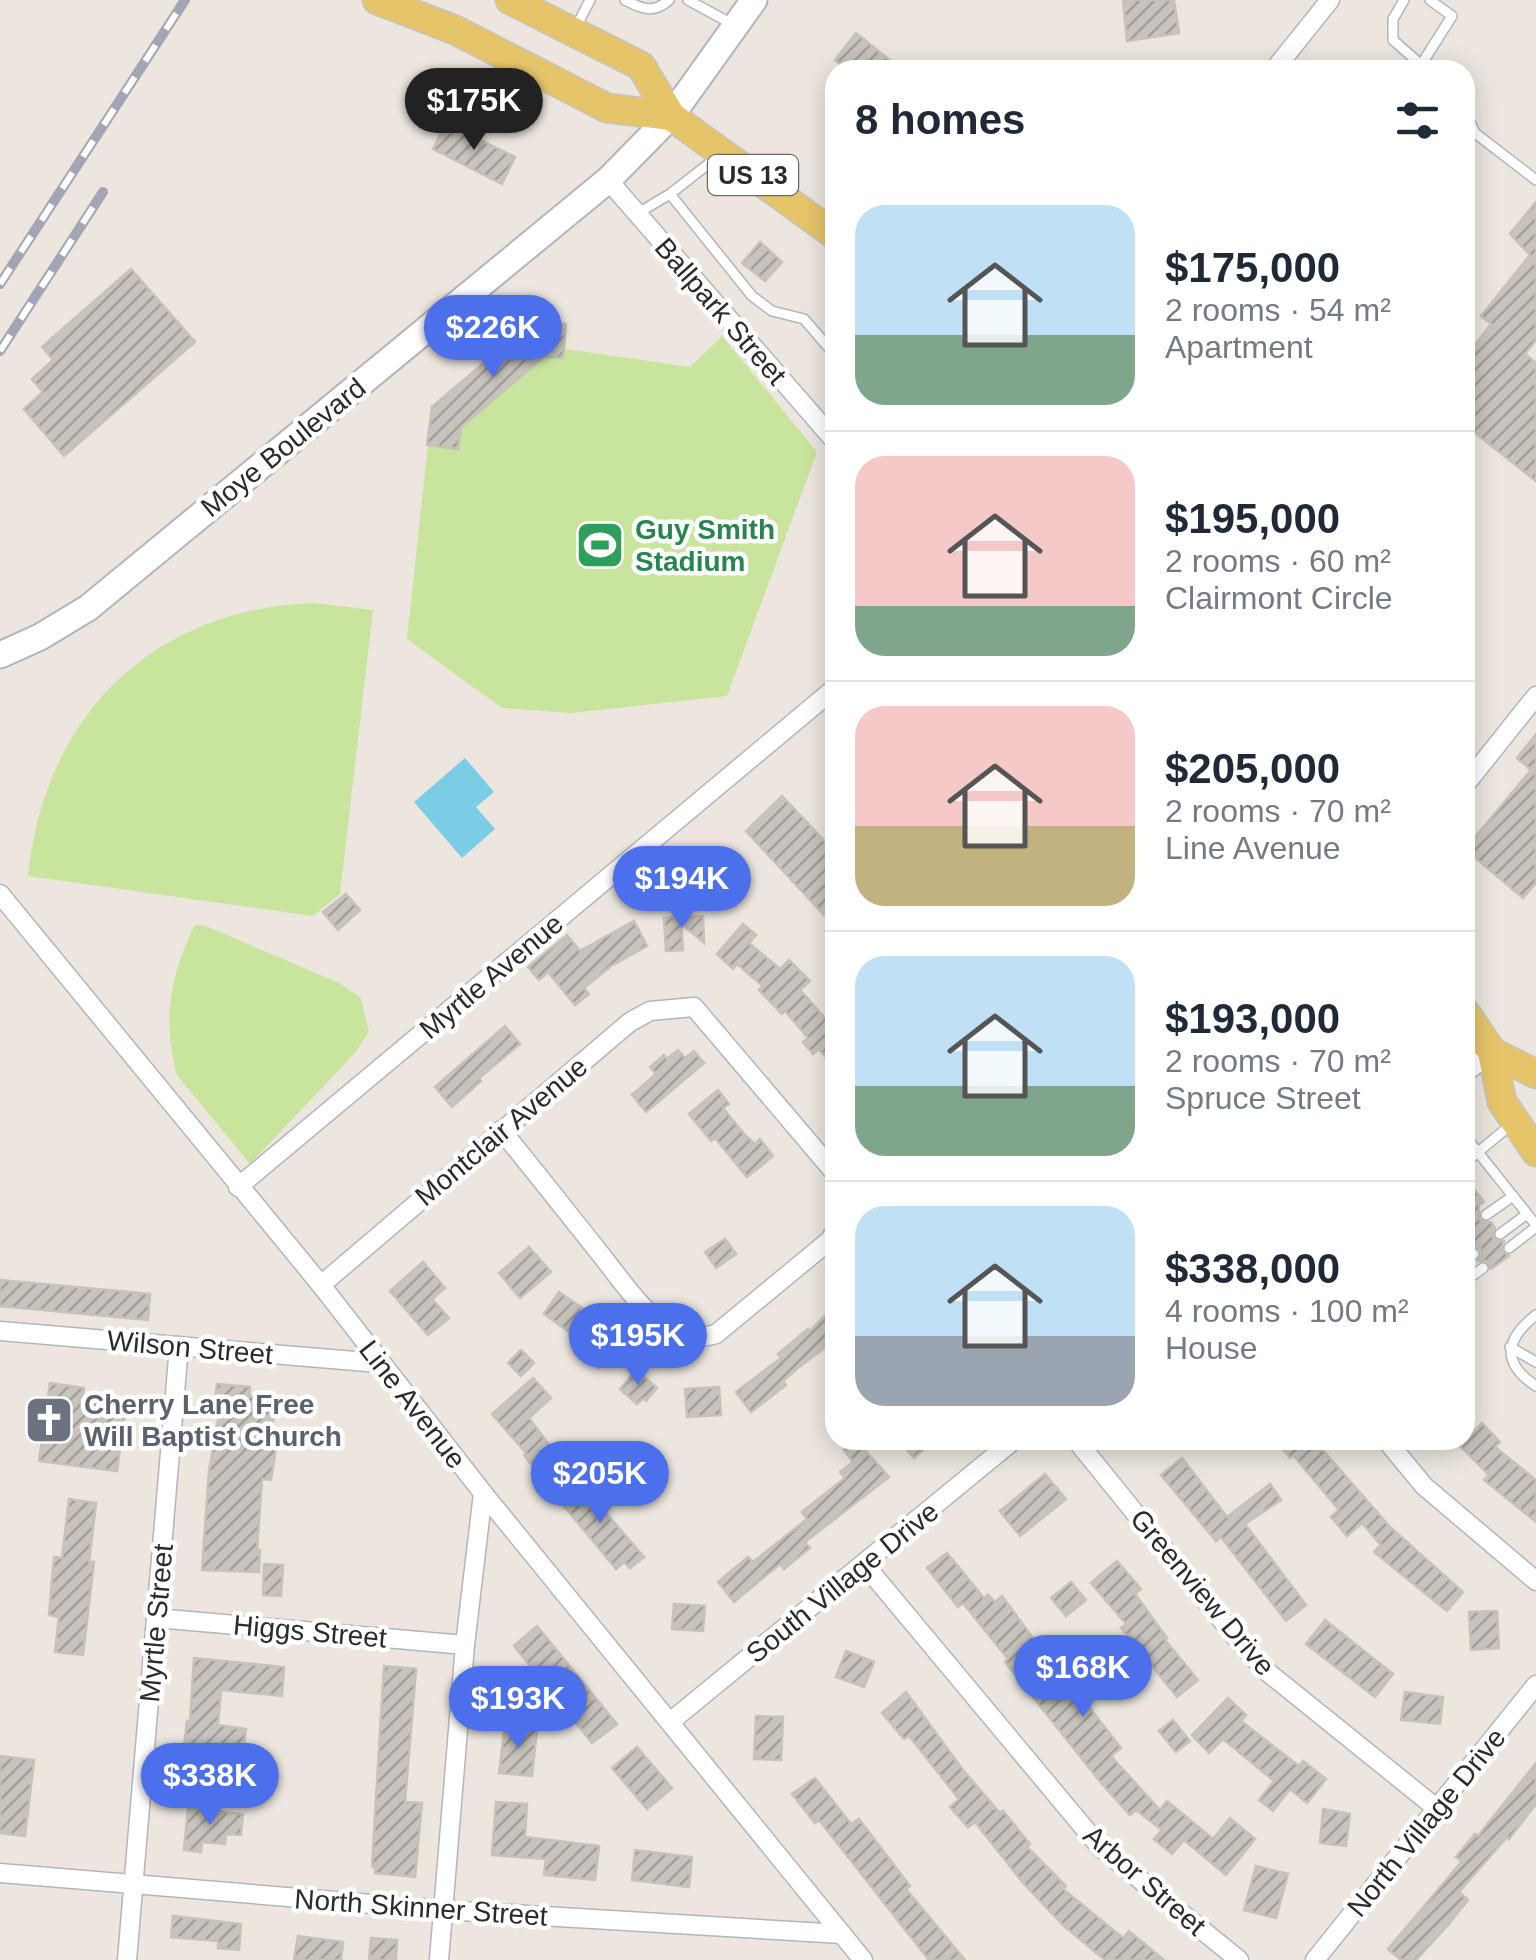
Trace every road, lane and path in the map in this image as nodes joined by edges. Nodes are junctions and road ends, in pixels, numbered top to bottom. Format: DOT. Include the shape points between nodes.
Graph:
graph roads {
  1 [pos="377,0"];
  2 [pos="510,0"];
  3 [pos="590,0"];
  4 [pos="669,0"];
  5 [pos="688,0"];
  6 [pos="754,0"];
  7 [pos="1330,0"];
  8 [pos="1404,0"];
  9 [pos="1430,0"];
  10 [pos="630,1"];
  11 [pos="736,26"];
  12 [pos="574,30"];
  13 [pos="1282,60"];
  14 [pos="1415,60"];
  15 [pos="1428,60"];
  16 [pos="671,116"];
  17 [pos="1475,133"];
  18 [pos="722,153"];
  19 [pos="608,180"];
  20 [pos="1536,180"];
  21 [pos="670,194"];
  22 [pos="636,214"];
  23 [pos="825,228"];
  24 [pos="825,343"];
  25 [pos="825,429"];
  26 [pos="0,655"];
  27 [pos="825,696"];
  28 [pos="1536,696"];
  29 [pos="1475,772"];
  30 [pos="0,894"];
  31 [pos="1475,1027"];
  32 [pos="1492,1052"];
  33 [pos="1475,1066"];
  34 [pos="1536,1074"];
  35 [pos="1515,1122"];
  36 [pos="502,1130"];
  37 [pos="1475,1148"];
  38 [pos="1478,1152"];
  39 [pos="1536,1152"];
  40 [pos="1475,1154"];
  41 [pos="825,1162"];
  42 [pos="238,1187"];
  43 [pos="1513,1196"];
  44 [pos="1486,1214"];
  45 [pos="1527,1214"];
  46 [pos="1536,1226"];
  47 [pos="1500,1234"];
  48 [pos="825,1244"];
  49 [pos="1509,1248"];
  50 [pos="1484,1268"];
  51 [pos="1475,1275"];
  52 [pos="321,1285"];
  53 [pos="1536,1315"];
  54 [pos="0,1331"];
  55 [pos="179,1346"];
  56 [pos="1510,1346"];
  57 [pos="1536,1362"];
  58 [pos="379,1363"];
  59 [pos="1536,1386"];
  60 [pos="1002,1450"];
  61 [pos="1084,1450"];
  62 [pos="1394,1450"];
  63 [pos="483,1493"];
  64 [pos="864,1564"];
  65 [pos="1536,1581"];
  66 [pos="156,1618"];
  67 [pos="465,1645"];
  68 [pos="1536,1685"];
  69 [pos="670,1722"];
  70 [pos="1435,1807"];
  71 [pos="0,1872"];
  72 [pos="134,1884"];
  73 [pos="444,1910"];
  74 [pos="842,1934"];
  75 [pos="127,1960"];
  76 [pos="440,1960"];
  77 [pos="863,1960"];
  78 [pos="1239,1960"];
  79 [pos="1315,1960"];
  1 -- 16 [label="main road, US 13" via="455,30 607,108"];
  2 -- 12 [label="main road, US 13"];
  3 -- 12 [label="lane"];
  4 -- 10 [label="lane" via="644,10"];
  5 -- 11 [label="lane"];
  6 -- 11 [label="main road, Moye Boulevard"];
  7 -- 13 [label="street"];
  8 -- 14 [label="lane" via="1392,18 1393,40"];
  9 -- 15 [label="lane" via="1452,16"];
  11 -- 16 [label="main road, Moye Boulevard"];
  12 -- 16 [label="main road, US 13" via="641,66"];
  16 -- 18 [label="main road, US 13"];
  16 -- 19 [label="main road, Moye Boulevard"];
  17 -- 20 [label="lane"];
  18 -- 21 [label="lane"];
  18 -- 23 [label="main road, US 13"];
  19 -- 22 [label="street, Ballpark Street"];
  19 -- 26 [label="main road, Moye Boulevard" via="88,608"];
  21 -- 22 [label="lane"];
  21 -- 24 [label="lane" via="752,296 772,311 804,319"];
  22 -- 25 [label="street, Ballpark Street"];
  27 -- 42 [label="street, Myrtle Avenue"];
  28 -- 29 [label="street"];
  30 -- 42 [label="street, Line Avenue"];
  31 -- 32 [label="main road"];
  32 -- 33 [label="street"];
  32 -- 34 [label="main road"];
  32 -- 35 [label="main road" via="1502,1102"];
  35 -- 38 [label="lane"];
  35 -- 39 [label="main road"];
  36 -- 41 [label="street, Montclair Avenue" via="630,1022 650,1011 694,1007"];
  36 -- 48 [label="street" via="619,1278 668,1328 684,1335 716,1334"];
  36 -- 52 [label="street, Montclair Avenue"];
  37 -- 38 [label="lane"];
  38 -- 40 [label="lane"];
  38 -- 43 [label="lane"];
  42 -- 52 [label="street, Line Avenue"];
  43 -- 44 [label="lane"];
  43 -- 45 [label="lane"];
  45 -- 46 [label="lane"];
  45 -- 47 [label="lane"];
  46 -- 49 [label="lane"];
  50 -- 51 [label="lane"];
  52 -- 58 [label="street, Line Avenue"];
  53 -- 56 [label="lane"];
  54 -- 55 [label="street, Wilson Street"];
  55 -- 58 [label="street, Wilson Street"];
  55 -- 66 [label="street, Myrtle Street"];
  56 -- 57 [label="lane"];
  56 -- 59 [label="lane" via="1519,1373"];
  58 -- 63 [label="street, Line Avenue"];
  60 -- 64 [label="street, South Village Drive"];
  61 -- 70 [label="street, Greenview Drive" via="1266,1670"];
  62 -- 65 [label="street" via="1424,1486"];
  63 -- 67 [label="street"];
  63 -- 69 [label="street, Line Avenue"];
  64 -- 69 [label="street, South Village Drive"];
  64 -- 78 [label="street, Arbor Street" via="1100,1847"];
  66 -- 67 [label="street, Higgs Street"];
  66 -- 72 [label="street, Myrtle Street"];
  67 -- 73 [label="street"];
  68 -- 70 [label="street, North Village Drive"];
  69 -- 74 [label="street, Line Avenue"];
  70 -- 79 [label="street, North Village Drive"];
  71 -- 72 [label="street, North Skinner Street"];
  72 -- 73 [label="street, North Skinner Street"];
  72 -- 75 [label="street, Myrtle Street"];
  73 -- 74 [label="street, North Skinner Street"];
  73 -- 76 [label="street"];
  74 -- 77 [label="street, Line Avenue"];
}
